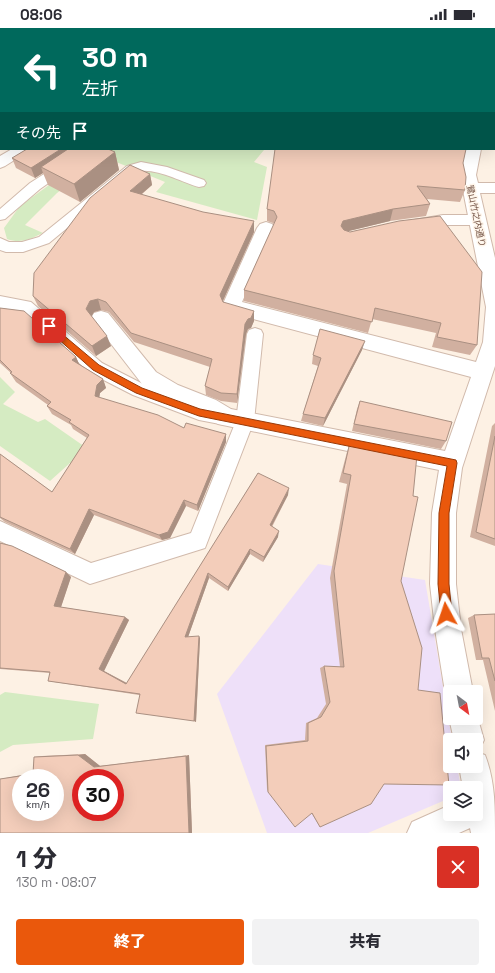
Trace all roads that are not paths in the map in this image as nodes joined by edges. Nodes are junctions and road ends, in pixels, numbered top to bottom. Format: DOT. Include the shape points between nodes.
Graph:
graph roads {
  1 [pos="20,150"];
  2 [pos="89,150"];
  3 [pos="473,150"];
  4 [pos="0,163"];
  5 [pos="199,183"];
  6 [pos="470,188"];
  7 [pos="495,188"];
  8 [pos="0,216"];
  9 [pos="476,220"];
  10 [pos="405,225"];
  11 [pos="266,228"];
  12 [pos="0,243"];
  13 [pos="0,302"];
  14 [pos="495,306"];
  15 [pos="495,309"];
  16 [pos="100,318"];
  17 [pos="255,334"];
  18 [pos="484,372"];
  19 [pos="235,419"];
  20 [pos="453,463"];
  21 [pos="0,531"];
  22 [pos="458,685"];
  23 [pos="460,821"];
  24 [pos="423,833"];
  1 -- 4 [label="street"];
  2 -- 8 [label="lane" via="35,186"];
  3 -- 6 [label="street, 鷺山竹之内通り" via="468,175"];
  5 -- 12 [label="lane" via="162,170 141,166 131,170 44,240 23,247 6,247"];
  6 -- 7 [label="street"];
  6 -- 9 [label="street, 鷺山竹之内通り"];
  9 -- 10 [label="lane" via="443,220"];
  9 -- 14 [label="street, 鷺山竹之内通り" via="488,265"];
  11 -- 18 [label="street" via="231,306"];
  13 -- 19 [label="lane" via="26,306 96,368 139,390 199,413"];
  15 -- 18 [label="street" via="493,342"];
  16 -- 19 [label="street" via="149,378 171,391"];
  17 -- 19 [label="lane"];
  18 -- 20 [label="street"];
  19 -- 20 [label="street"];
  19 -- 21 [label="lane" via="198,541 90,574"];
  20 -- 22 [label="street" via="444,513 444,584 448,629"];
  23 -- 24 [label="street"];
}
